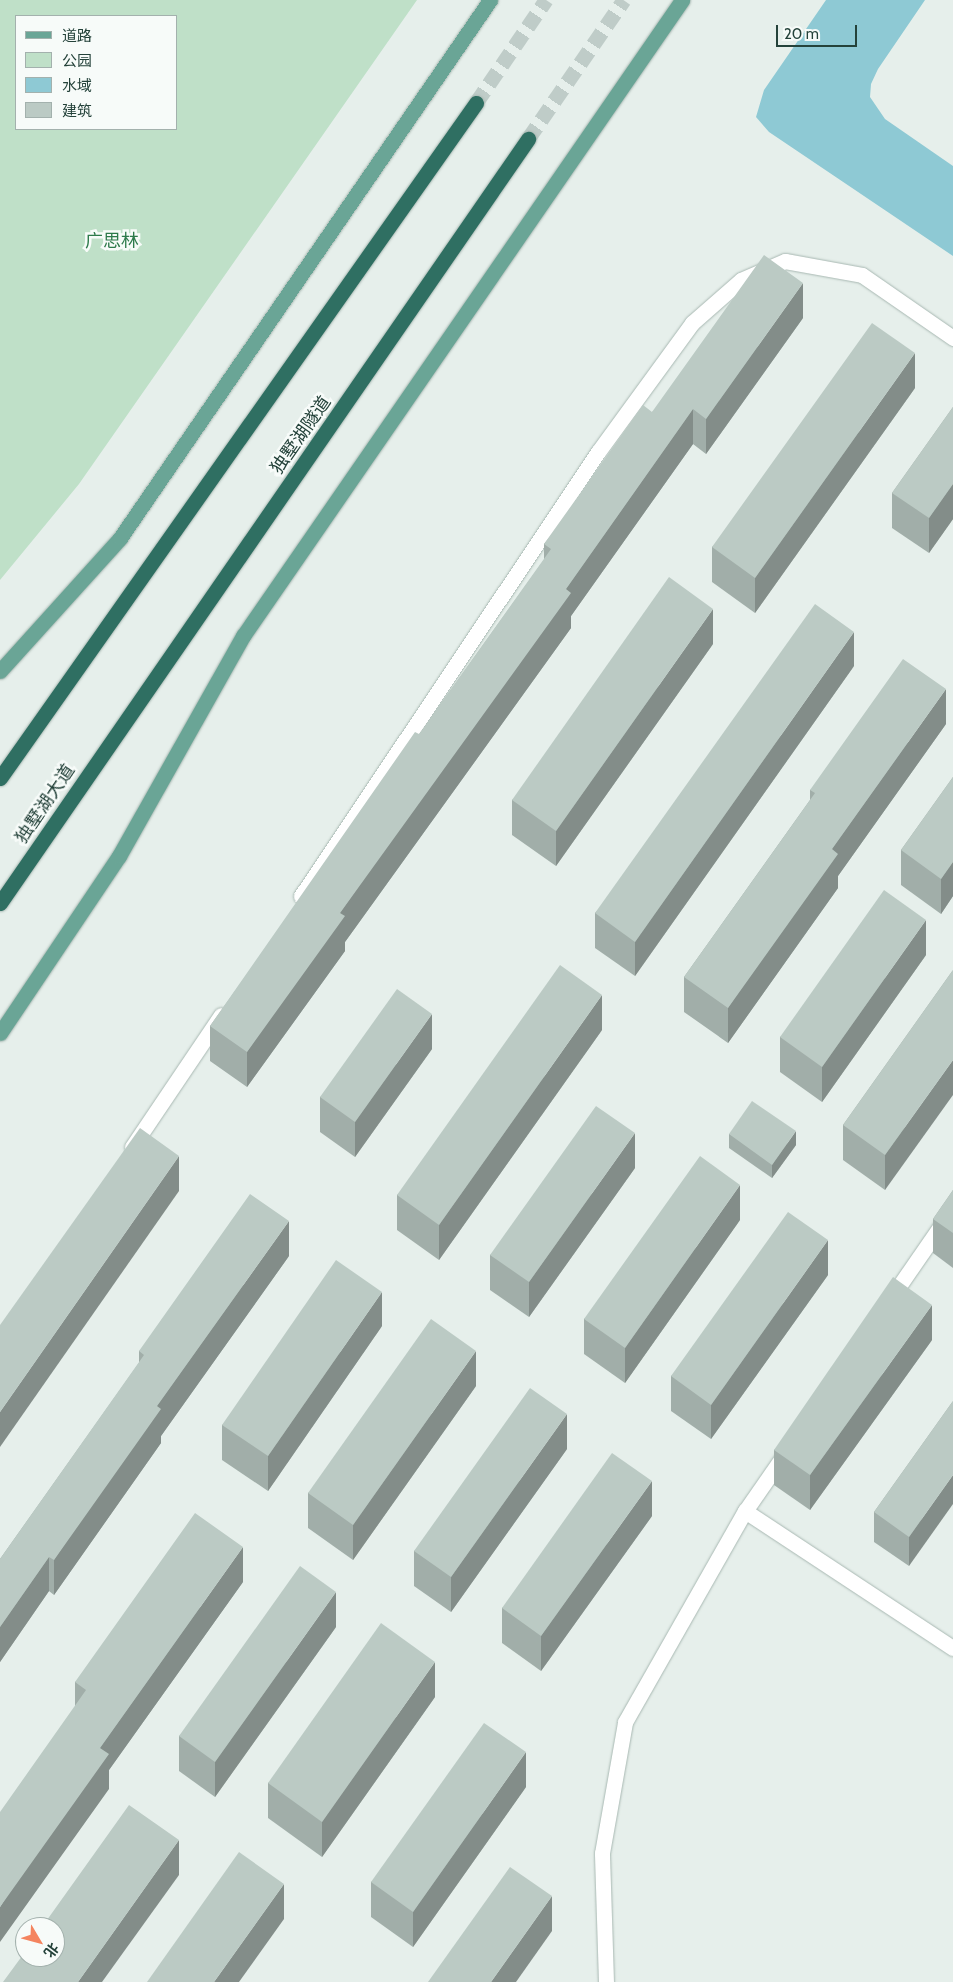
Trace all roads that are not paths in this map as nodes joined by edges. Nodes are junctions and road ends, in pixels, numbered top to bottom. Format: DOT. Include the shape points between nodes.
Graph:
graph roads {
  1 [pos="490,0"];
  2 [pos="682,0"];
  3 [pos="476,103"];
  4 [pos="528,139"];
  5 [pos="953,338"];
  6 [pos="0,671"];
  7 [pos="104,751"];
  8 [pos="0,778"];
  9 [pos="0,903"];
  10 [pos="294,906"];
  11 [pos="228,1006"];
  12 [pos="0,1033"];
  13 [pos="122,1161"];
  14 [pos="953,1208"];
  15 [pos="880,1314"];
  16 [pos="796,1437"];
  17 [pos="746,1511"];
  18 [pos="953,1648"];
  19 [pos="606,1982"];
  1 -- 6 [label="main road" via="120,538"];
  2 -- 12 [label="main road" via="243,636 119,856"];
  3 -- 8 [label="highway"];
  4 -- 7 [label="highway, 独墅湖隧道"];
  5 -- 10 [label="street" via="862,275 785,261 741,280 692,323 598,452"];
  7 -- 9 [label="highway, 独墅湖大道"];
  11 -- 13 [label="street"];
  14 -- 15 [label="street"];
  16 -- 17 [label="street"];
  17 -- 18 [label="street"];
  17 -- 19 [label="street" via="625,1722 602,1854"];
}
